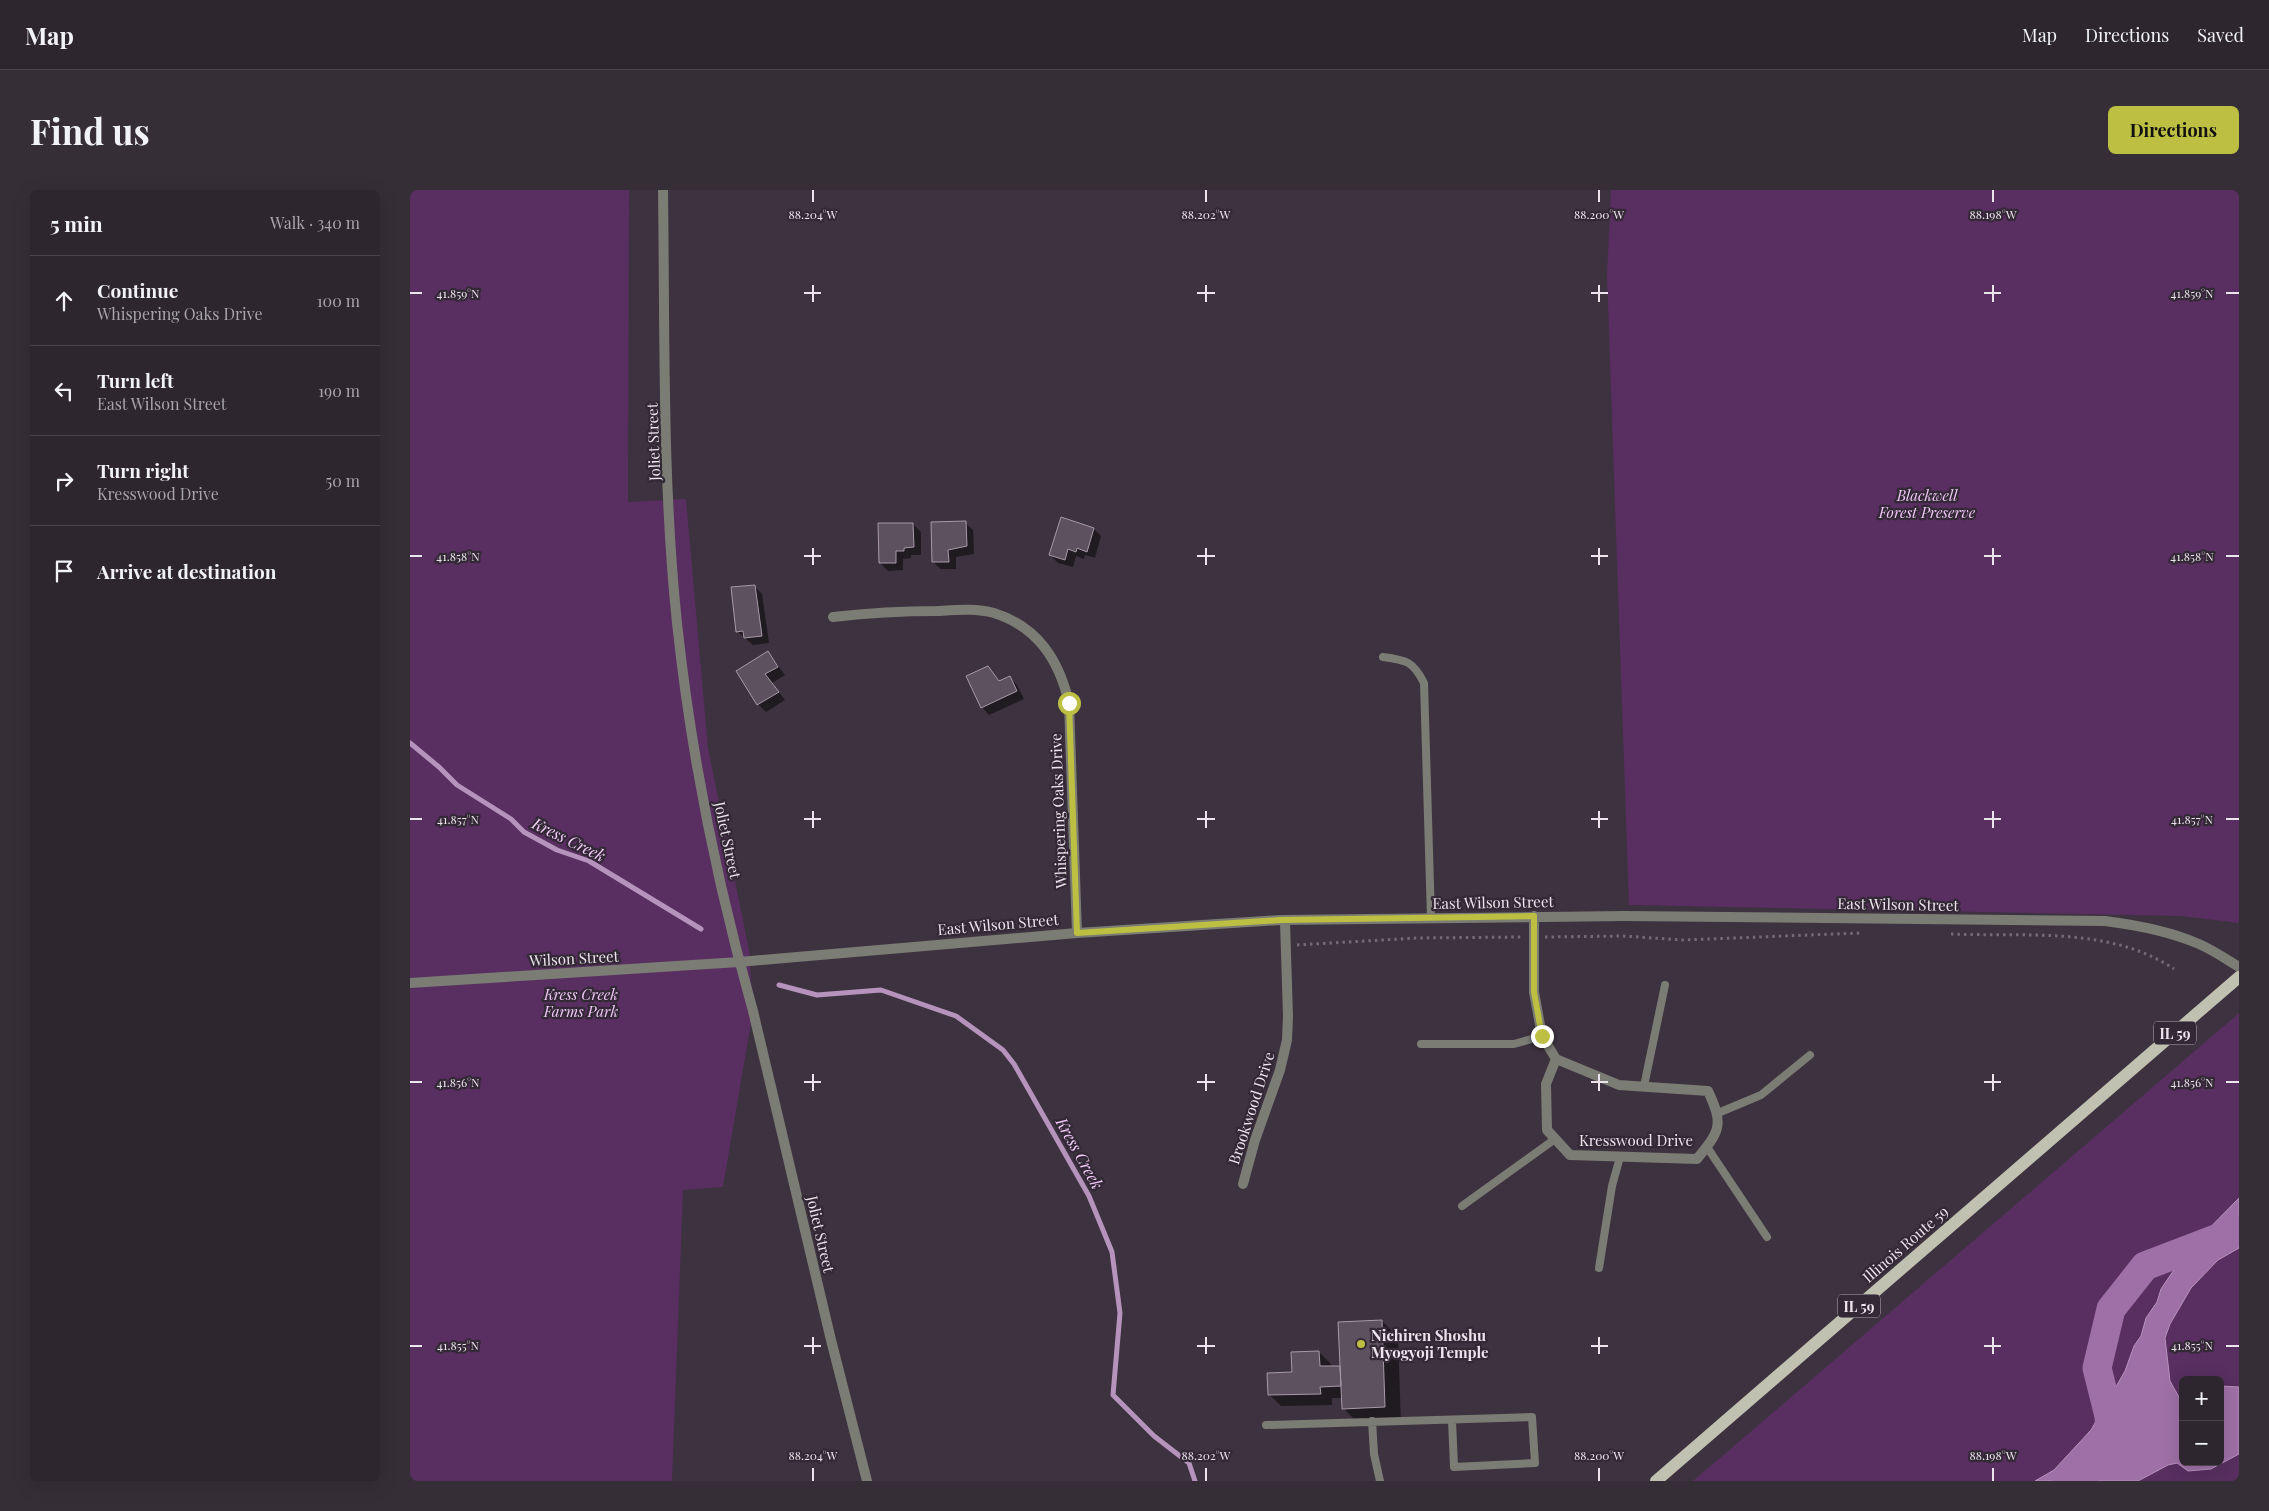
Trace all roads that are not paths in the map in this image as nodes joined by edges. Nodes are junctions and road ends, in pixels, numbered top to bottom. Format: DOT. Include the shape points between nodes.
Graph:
graph roads {
  1 [pos="663,190"];
  2 [pos="833,617"];
  3 [pos="1383,657"];
  4 [pos="1534,916"];
  5 [pos="1431,918"];
  6 [pos="1285,922"];
  7 [pos="1077,933"];
  8 [pos="739,962"];
  9 [pos="2239,967"];
  10 [pos="2239,977"];
  11 [pos="410,983"];
  12 [pos="1665,985"];
  13 [pos="1542,1036"];
  14 [pos="1421,1044"];
  15 [pos="1810,1055"];
  16 [pos="1556,1059"];
  17 [pos="1644,1086"];
  18 [pos="1718,1113"];
  19 [pos="1555,1139"];
  20 [pos="1707,1147"];
  21 [pos="1620,1157"];
  22 [pos="1243,1184"];
  23 [pos="1462,1206"];
  24 [pos="1767,1237"];
  25 [pos="1599,1268"];
  26 [pos="1452,1420"];
  27 [pos="1372,1421"];
  28 [pos="1266,1425"];
  29 [pos="867,1481"];
  30 [pos="1380,1481"];
  31 [pos="1656,1481"];
  1 -- 8 [label="street, Joliet Street" via="669,494 677,621 696,760"];
  2 -- 7 [label="street, Whispering Oaks Drive" via="891,611 977,610 1017,623 1045,647 1060,672 1069,703"];
  3 -- 5 [label="lane" via="1406,660 1418,670 1424,683"];
  4 -- 5 [label="street, East Wilson Street"];
  4 -- 9 [label="street, East Wilson Street" via="2105,921 2172,934 2200,944"];
  4 -- 13 [label="street" via="1534,992"];
  5 -- 6 [label="street, East Wilson Street"];
  6 -- 7 [label="street, East Wilson Street"];
  6 -- 22 [label="street, Brookwood Drive" via="1287,1040"];
  7 -- 8 [label="street, East Wilson Street"];
  8 -- 11 [label="street, Wilson Street"];
  8 -- 29 [label="street, Joliet Street"];
  10 -- 31 [label="main road, Illinois Route 59 / IL 59"];
  12 -- 17 [label="lane"];
  13 -- 14 [label="lane" via="1514,1044"];
  13 -- 16 [label="street"];
  15 -- 18 [label="lane" via="1761,1095"];
  16 -- 17 [label="street" via="1619,1085"];
  16 -- 19 [label="street, Kresswood Drive" via="1546,1084 1547,1130"];
  17 -- 18 [label="street" via="1708,1091"];
  18 -- 20 [label="street, Kresswood Drive" via="1715,1137"];
  19 -- 21 [label="street, Kresswood Drive" via="1570,1155"];
  19 -- 23 [label="lane"];
  20 -- 21 [label="street, Kresswood Drive" via="1697,1159"];
  20 -- 24 [label="lane"];
  21 -- 25 [label="lane"];
  26 -- 26 [label="lane" via="1532,1417 1535,1463 1454,1467"];
  26 -- 27 [label="lane"];
  27 -- 28 [label="lane"];
  27 -- 30 [label="lane"];
}
